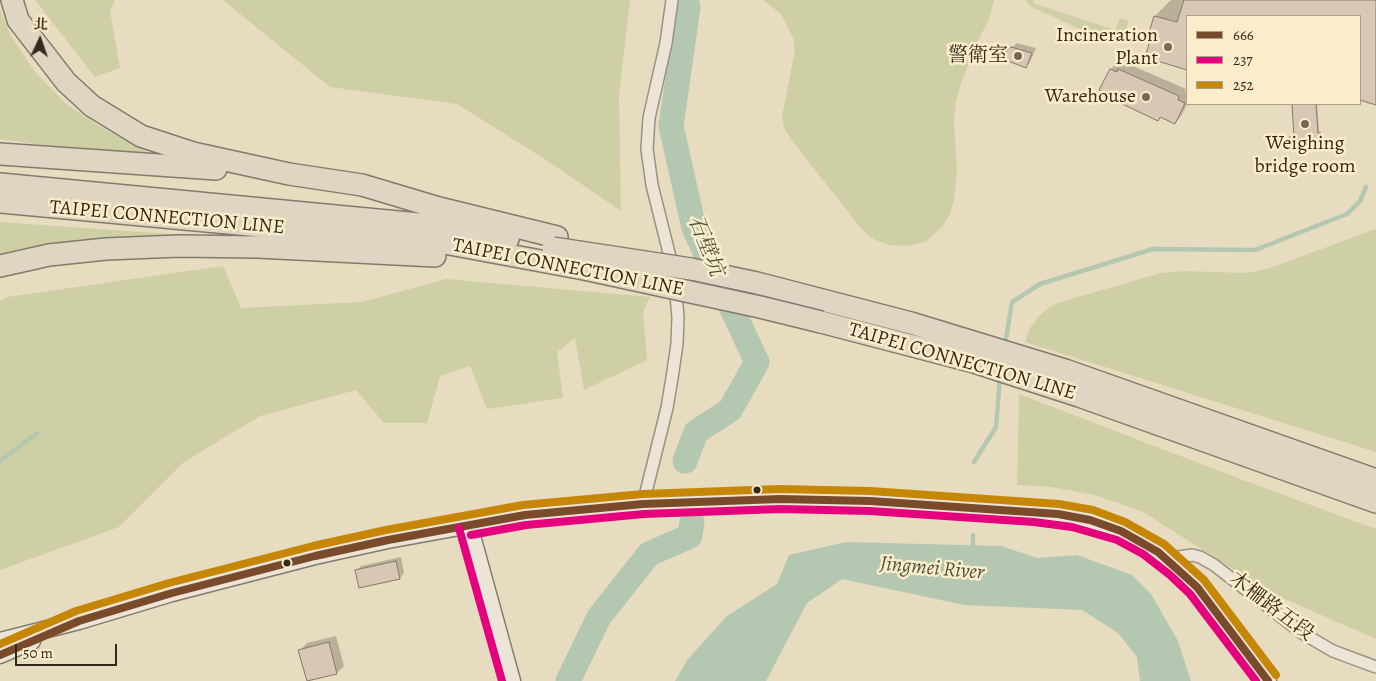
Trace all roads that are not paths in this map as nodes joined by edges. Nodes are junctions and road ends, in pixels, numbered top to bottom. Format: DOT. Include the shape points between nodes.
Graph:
graph roads {
  1 [pos="12,0"];
  2 [pos="672,0"];
  3 [pos="0,154"];
  4 [pos="289,174"];
  5 [pos="0,184"];
  6 [pos="0,202"];
  7 [pos="553,249"];
  8 [pos="0,266"];
  9 [pos="1376,480"];
  10 [pos="1376,502"];
  11 [pos="643,504"];
  12 [pos="470,525"];
  13 [pos="1166,559"];
  14 [pos="79,621"];
  15 [pos="0,641"];
  16 [pos="0,655"];
  17 [pos="1376,667"];
  18 [pos="512,681"];
  19 [pos="1268,681"];
  1 -- 4 [label="highway" via="24,28 66,82 92,106 142,136 192,153"];
  2 -- 11 [label="street" via="649,118 647,149 652,185 673,271 678,317 666,408"];
  3 -- 4 [label="highway"];
  4 -- 7 [label="highway" via="362,185 439,208"];
  5 -- 7 [label="highway, TAIPEI CONNECTION LINE" via="451,227"];
  6 -- 7 [label="highway, TAIPEI CONNECTION LINE" via="444,243"];
  7 -- 8 [label="highway" via="179,246 49,255"];
  7 -- 9 [label="highway, TAIPEI CONNECTION LINE, bridge" via="690,269 911,323 1065,370"];
  7 -- 10 [label="highway, TAIPEI CONNECTION LINE, bridge" via="584,269 760,307 974,362"];
  11 -- 12 [label="main road" via="526,515"];
  11 -- 13 [label="main road" via="780,499 1058,514 1090,520 1121,531"];
  12 -- 14 [label="main road" via="315,556"];
  12 -- 18 [label="main road"];
  13 -- 17 [label="street, 木柵路五段" via="1200,557 1302,633 1333,651"];
  13 -- 19 [label="main road" via="1196,588"];
  14 -- 15 [label="main road"];
  14 -- 16 [label="main road"];
}
